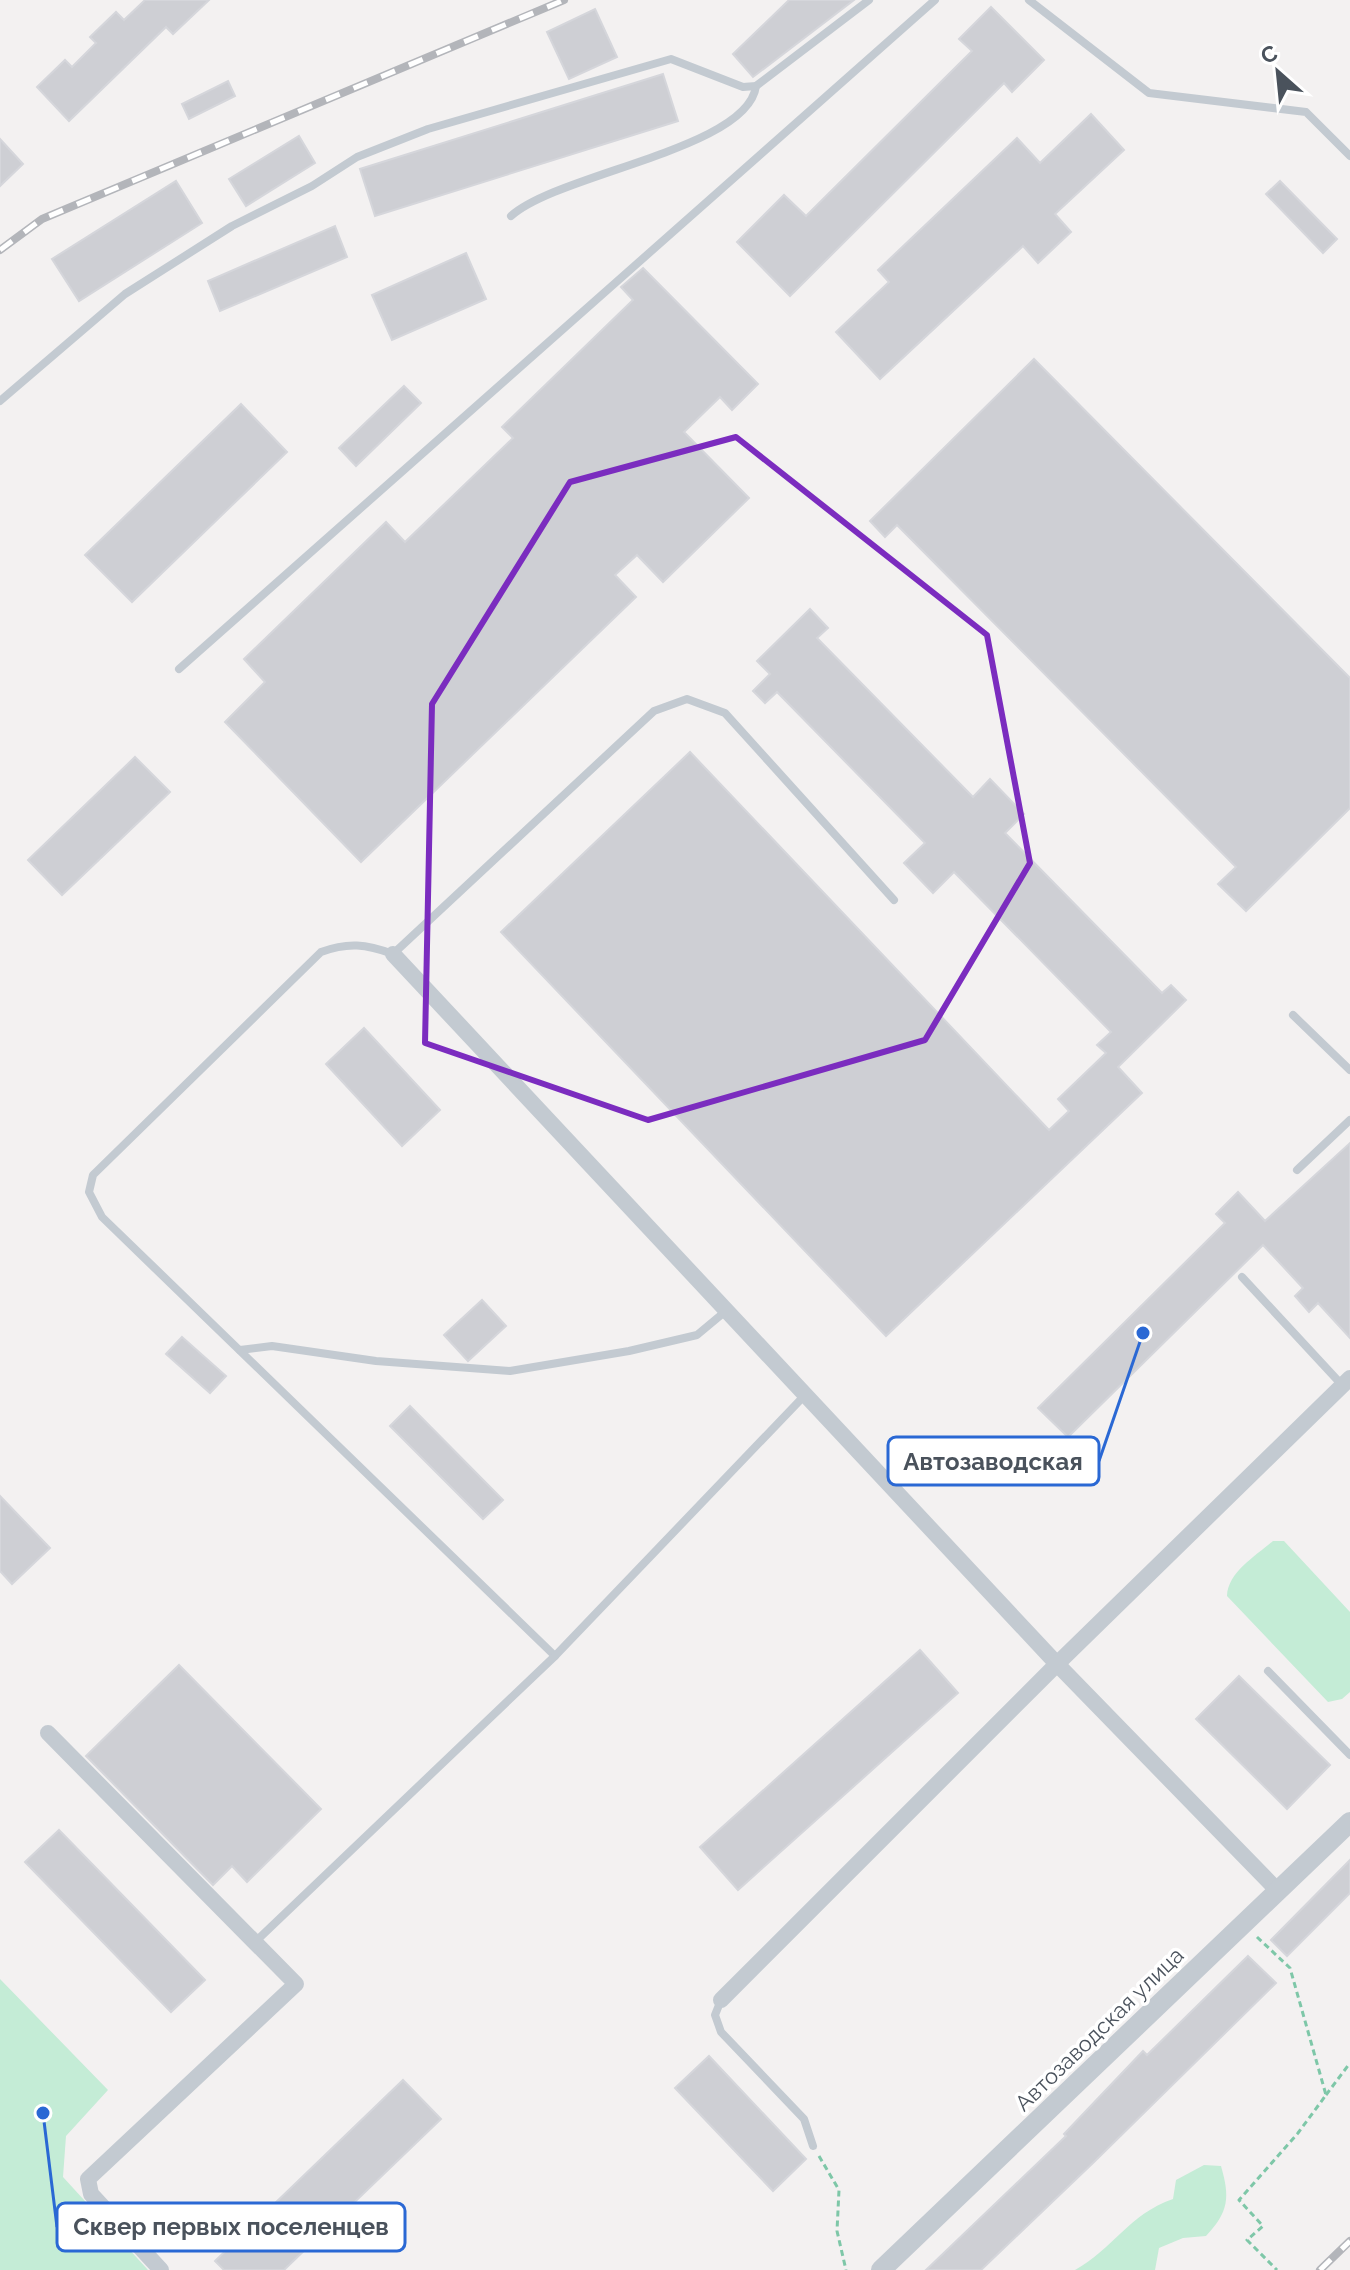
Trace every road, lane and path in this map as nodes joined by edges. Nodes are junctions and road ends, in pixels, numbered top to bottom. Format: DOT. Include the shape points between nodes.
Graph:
graph roads {
  1 [pos="869,0"];
  2 [pos="935,0"];
  3 [pos="1029,0"];
  4 [pos="756,86"];
  5 [pos="1350,156"];
  6 [pos="511,216"];
  7 [pos="0,401"];
  8 [pos="179,669"];
  9 [pos="894,900"];
  10 [pos="393,954"];
  11 [pos="1293,1015"];
  12 [pos="1350,1070"];
  13 [pos="1350,1120"];
  14 [pos="1297,1170"];
  15 [pos="1242,1277"];
  16 [pos="727,1310"];
  17 [pos="240,1350"];
  18 [pos="1346,1382"];
  19 [pos="806,1394"];
  20 [pos="555,1656"];
  21 [pos="1057,1664"];
  22 [pos="1268,1671"];
  23 [pos="48,1733"];
  24 [pos="1350,1755"];
  25 [pos="1350,1822"];
  26 [pos="1278,1891"];
  27 [pos="1246,1923"];
  28 [pos="255,1942"];
  29 [pos="721,2000"];
  30 [pos="1350,2063"];
  31 [pos="1326,2095"];
  32 [pos="813,2146"];
  33 [pos="161,2270"];
  34 [pos="846,2270"];
  35 [pos="881,2270"];
  36 [pos="1277,2270"];
  1 -- 4 [label="lane"];
  2 -- 8 [label="lane"];
  3 -- 5 [label="lane" via="1149,93 1306,112"];
  4 -- 6 [label="lane" via="752,101 728,123 669,151 553,190"];
  4 -- 7 [label="lane" via="743,87 671,59 428,129 357,157 232,226 125,294"];
  9 -- 10 [label="lane" via="725,713 687,699 654,711"];
  10 -- 16 [label="street"];
  10 -- 17 [label="lane" via="366,944 342,944 321,952 93,1175 89,1192 102,1217"];
  11 -- 12 [label="lane"];
  13 -- 14 [label="lane"];
  15 -- 18 [label="lane"];
  16 -- 17 [label="lane" via="697,1335 510,1371 376,1361 272,1346"];
  16 -- 19 [label="street"];
  17 -- 20 [label="lane"];
  18 -- 21 [label="street"];
  19 -- 20 [label="lane"];
  19 -- 21 [label="street"];
  20 -- 28 [label="lane"];
  21 -- 26 [label="street"];
  21 -- 29 [label="street"];
  22 -- 24 [label="lane"];
  23 -- 28 [label="street"];
  25 -- 26 [label="street, Автозаводская улица"];
  26 -- 27 [label="street, Автозаводская улица"];
  27 -- 31 [label="path" via="1290,1968"];
  27 -- 35 [label="street, Автозаводская улица"];
  28 -- 33 [label="street" via="296,1984 88,2179 91,2194"];
  29 -- 32 [label="lane" via="715,2015 721,2032 804,2119"];
  30 -- 31 [label="path"];
  31 -- 36 [label="path" via="1239,2200 1263,2226 1247,2240"];
  32 -- 34 [label="path" via="839,2190 837,2231"];
}
